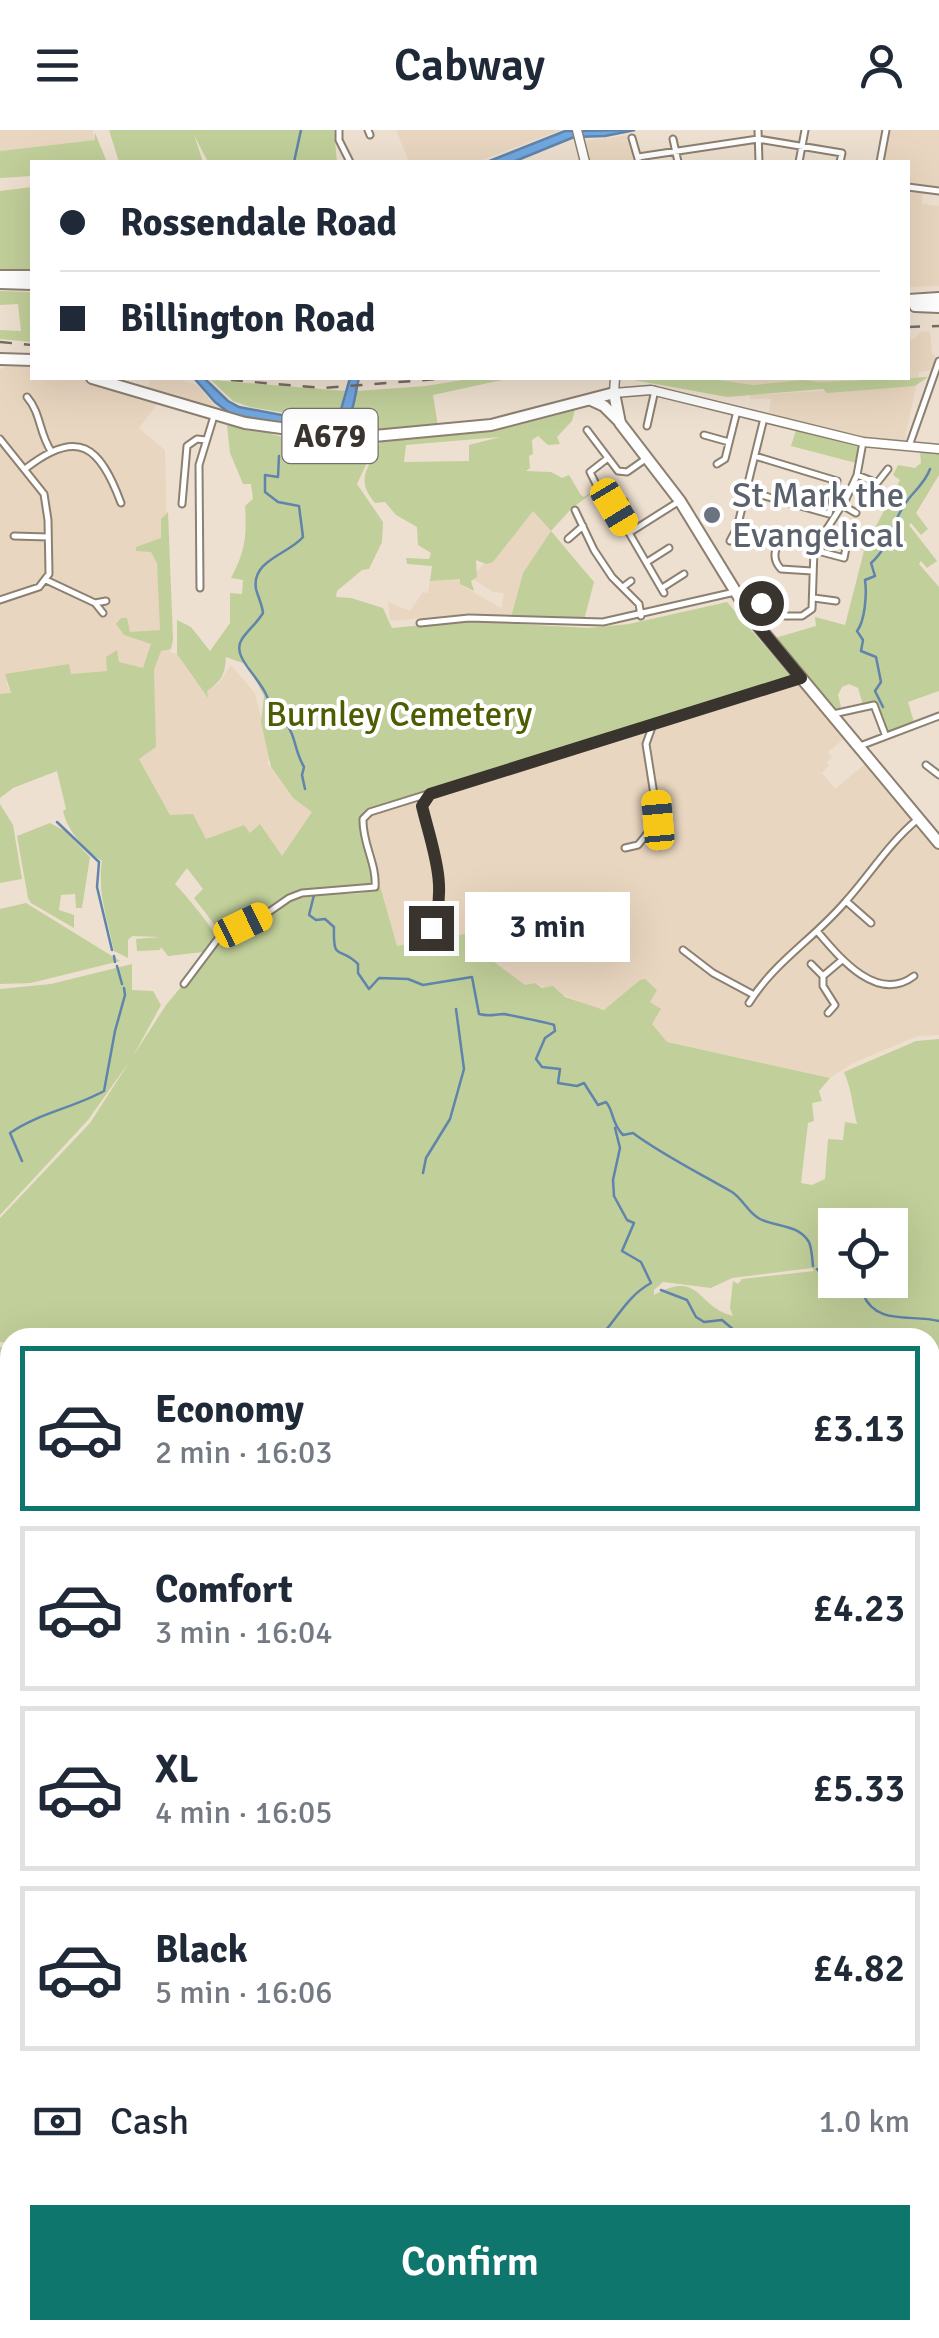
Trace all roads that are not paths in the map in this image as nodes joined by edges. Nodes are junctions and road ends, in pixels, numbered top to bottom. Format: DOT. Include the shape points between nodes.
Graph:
graph roads {
  1 [pos="339,130"];
  2 [pos="577,130"];
  3 [pos="758,130"];
  4 [pos="805,130"];
  5 [pos="886,130"];
  6 [pos="632,138"];
  7 [pos="673,139"];
  8 [pos="758,139"];
  9 [pos="802,146"];
  10 [pos="676,151"];
  11 [pos="347,160"];
  12 [pos="584,160"];
  13 [pos="639,160"];
  14 [pos="678,160"];
  15 [pos="759,160"];
  16 [pos="799,160"];
  17 [pos="840,160"];
  18 [pos="880,160"];
  19 [pos="910,187"];
  20 [pos="939,191"];
  21 [pos="0,280"];
  22 [pos="30,280"];
  23 [pos="939,301"];
  24 [pos="910,302"];
  25 [pos="0,359"];
  26 [pos="30,360"];
  27 [pos="939,361"];
  28 [pos="98,380"];
  29 [pos="616,380"];
  30 [pos="619,380"];
  31 [pos="632,390"];
  32 [pos="656,390"];
  33 [pos="614,393"];
  34 [pos="28,397"];
  35 [pos="592,400"];
  36 [pos="738,411"];
  37 [pos="214,416"];
  38 [pos="764,418"];
  39 [pos="620,423"];
  40 [pos="647,426"];
  41 [pos="588,430"];
  42 [pos="704,435"];
  43 [pos="0,439"];
  44 [pos="206,440"];
  45 [pos="729,442"];
  46 [pos="863,442"];
  47 [pos="908,449"];
  48 [pos="939,450"];
  49 [pos="51,451"];
  50 [pos="755,456"];
  51 [pos="608,458"];
  52 [pos="647,458"];
  53 [pos="717,464"];
  54 [pos="26,469"];
  55 [pos="888,469"];
  56 [pos="857,475"];
  57 [pos="596,484"];
  58 [pos="747,491"];
  59 [pos="624,501"];
  60 [pos="680,501"];
  61 [pos="121,503"];
  62 [pos="182,504"];
  63 [pos="842,505"];
  64 [pos="574,513"];
  65 [pos="856,514"];
  66 [pos="584,526"];
  67 [pos="630,532"];
  68 [pos="783,534"];
  69 [pos="14,536"];
  70 [pos="48,537"];
  71 [pos="568,540"];
  72 [pos="730,541"];
  73 [pos="669,548"];
  74 [pos="846,548"];
  75 [pos="814,550"];
  76 [pos="647,562"];
  77 [pos="812,571"];
  78 [pos="684,574"];
  79 [pos="46,580"];
  80 [pos="632,581"];
  81 [pos="623,586"];
  82 [pos="200,588"];
  83 [pos="735,592"];
  84 [pos="766,596"];
  85 [pos="814,598"];
  86 [pos="0,600"];
  87 [pos="106,601"];
  88 [pos="836,601"];
  89 [pos="95,604"];
  90 [pos="104,613"];
  91 [pos="641,616"];
  92 [pos="785,616"];
  93 [pos="753,620"];
  94 [pos="420,623"];
  95 [pos="801,678"];
  96 [pos="833,714"];
  97 [pos="939,716"];
  98 [pos="653,724"];
  99 [pos="885,734"];
  100 [pos="860,746"];
  101 [pos="926,765"];
  102 [pos="939,774"];
  103 [pos="430,794"];
  104 [pos="919,818"];
  105 [pos="939,843"];
  106 [pos="625,848"];
  107 [pos="846,901"];
  108 [pos="871,923"];
  109 [pos="431,928"];
  110 [pos="817,932"];
  111 [pos="683,950"];
  112 [pos="842,960"];
  113 [pos="811,964"];
  114 [pos="823,976"];
  115 [pos="914,976"];
  116 [pos="184,984"];
  117 [pos="754,995"];
  118 [pos="749,1003"];
  119 [pos="828,1013"];
  1 -- 11 [label="street"];
  2 -- 12 [label="main road"];
  3 -- 8 [label="street"];
  4 -- 9 [label="street"];
  5 -- 18 [label="street"];
  6 -- 13 [label="street"];
  7 -- 10 [label="street"];
  8 -- 9 [label="street"];
  8 -- 10 [label="street"];
  8 -- 15 [label="street"];
  9 -- 16 [label="street"];
  9 -- 17 [label="street" via="842,153"];
  10 -- 13 [label="street"];
  10 -- 14 [label="street"];
  19 -- 20 [label="street"];
  21 -- 22 [label="highway"];
  23 -- 24 [label="highway"];
  25 -- 26 [label="highway"];
  27 -- 47 [label="street"];
  28 -- 37 [label="highway, A679"];
  29 -- 33 [label="main road"];
  30 -- 31 [label="main road"];
  31 -- 32 [label="main road, A679"];
  31 -- 33 [label="main road, A679"];
  32 -- 36 [label="main road, A679"];
  32 -- 40 [label="street"];
  33 -- 35 [label="highway, A679"];
  33 -- 39 [label="highway"];
  34 -- 49 [label="street"];
  35 -- 37 [label="highway, A679" via="491,425 374,437 308,434"];
  35 -- 39 [label="highway"];
  36 -- 38 [label="main road, A679"];
  36 -- 45 [label="street"];
  37 -- 44 [label="street"];
  38 -- 46 [label="main road, A679"];
  38 -- 50 [label="street"];
  39 -- 52 [label="highway"];
  41 -- 51 [label="street"];
  42 -- 45 [label="street"];
  43 -- 54 [label="street"];
  44 -- 62 [label="street" via="187,446"];
  44 -- 82 [label="street" via="199,466"];
  45 -- 53 [label="street"];
  46 -- 47 [label="main road, A679"];
  46 -- 56 [label="street"];
  47 -- 48 [label="main road, A679"];
  49 -- 54 [label="street"];
  49 -- 61 [label="street" via="88,448 110,472"];
  50 -- 58 [label="street"];
  50 -- 58 [label="street" via="837,481 829,514"];
  51 -- 52 [label="street" via="622,472"];
  51 -- 57 [label="street" via="590,472"];
  52 -- 60 [label="highway"];
  54 -- 70 [label="street" via="44,494"];
  55 -- 56 [label="street" via="877,483"];
  56 -- 63 [label="street"];
  58 -- 72 [label="street"];
  59 -- 67 [label="street" via="614,507"];
  60 -- 67 [label="street"];
  60 -- 83 [label="highway"];
  63 -- 65 [label="street"];
  63 -- 75 [label="street"];
  64 -- 66 [label="street"];
  66 -- 71 [label="street"];
  66 -- 81 [label="street"];
  67 -- 76 [label="street"];
  68 -- 77 [label="street" via="775,562 781,569"];
  69 -- 70 [label="street"];
  70 -- 79 [label="street"];
  73 -- 76 [label="street"];
  74 -- 75 [label="street" via="844,558"];
  75 -- 77 [label="street"];
  76 -- 78 [label="street" via="663,590"];
  77 -- 85 [label="street"];
  79 -- 86 [label="street"];
  79 -- 89 [label="street"];
  80 -- 81 [label="street"];
  81 -- 91 [label="street"];
  83 -- 91 [label="street"];
  83 -- 93 [label="highway"];
  84 -- 93 [label="street" via="764,613"];
  85 -- 88 [label="street"];
  85 -- 92 [label="street" via="812,610"];
  87 -- 89 [label="street"];
  89 -- 90 [label="street"];
  91 -- 94 [label="street"];
  93 -- 95 [label="highway"];
  95 -- 96 [label="highway"];
  95 -- 98 [label="street"];
  96 -- 99 [label="street" via="874,704"];
  96 -- 100 [label="highway"];
  97 -- 99 [label="street"];
  98 -- 103 [label="street"];
  98 -- 106 [label="street" via="646,744 658,820 638,845"];
  99 -- 100 [label="street"];
  100 -- 104 [label="highway"];
  101 -- 102 [label="street"];
  103 -- 109 [label="street" via="422,806 439,900"];
  103 -- 116 [label="street" via="365,815 362,832 375,887 289,898 220,936"];
  104 -- 105 [label="highway"];
  104 -- 107 [label="street" via="892,841"];
  107 -- 108 [label="street"];
  107 -- 110 [label="street"];
  110 -- 112 [label="street"];
  110 -- 117 [label="street"];
  111 -- 117 [label="street"];
  112 -- 114 [label="street"];
  112 -- 115 [label="street" via="878,982"];
  113 -- 114 [label="street"];
  114 -- 119 [label="street" via="835,1005"];
  117 -- 118 [label="street"];
}
